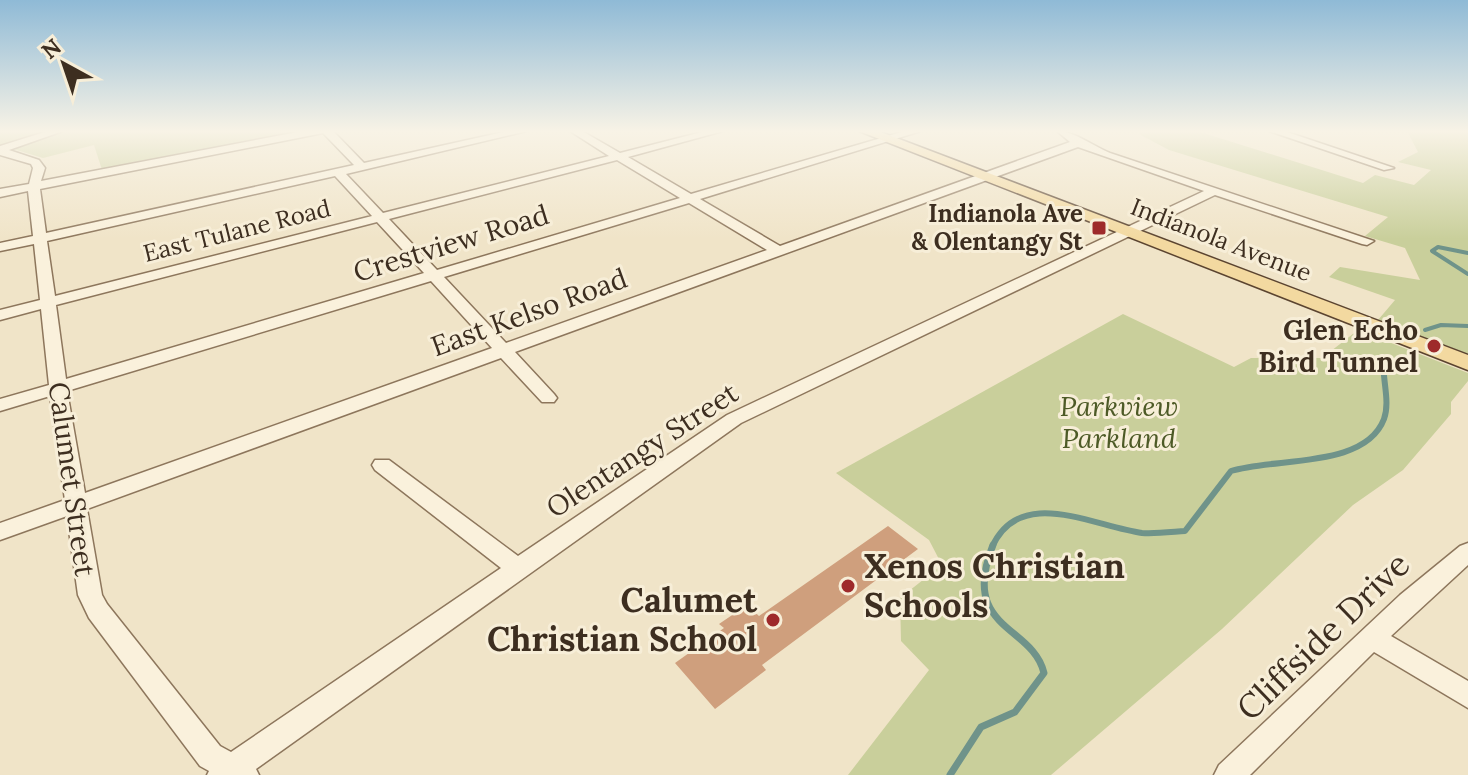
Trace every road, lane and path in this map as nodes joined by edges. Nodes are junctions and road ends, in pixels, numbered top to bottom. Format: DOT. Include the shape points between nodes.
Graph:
graph roads {
  1 [pos="38,167"];
  2 [pos="135,167"];
  3 [pos="362,167"];
  4 [pos="578,167"];
  5 [pos="635,167"];
  6 [pos="795,167"];
  7 [pos="960,167"];
  8 [pos="1012,167"];
  9 [pos="1146,167"];
  10 [pos="338,172"];
  11 [pos="985,177"];
  12 [pos="34,187"];
  13 [pos="1214,191"];
  14 [pos="0,193"];
  15 [pos="690,199"];
  16 [pos="380,217"];
  17 [pos="1127,232"];
  18 [pos="40,238"];
  19 [pos="1367,241"];
  20 [pos="0,247"];
  21 [pos="779,251"];
  22 [pos="434,275"];
  23 [pos="47,303"];
  24 [pos="0,315"];
  25 [pos="504,350"];
  26 [pos="1468,363"];
  27 [pos="58,388"];
  28 [pos="548,398"];
  29 [pos="0,405"];
  30 [pos="382,465"];
  31 [pos="75,505"];
  32 [pos="0,532"];
  33 [pos="1468,552"];
  34 [pos="517,568"];
  35 [pos="1373,638"];
  36 [pos="1468,696"];
  37 [pos="232,773"];
  38 [pos="1229,775"];
  1 -- 12 [label="street, Calumet Street"];
  2 -- 12 [label="street"];
  3 -- 10 [label="street"];
  4 -- 16 [label="street, East Tulane Road"];
  5 -- 15 [label="street"];
  6 -- 15 [label="street, Crestview Road"];
  7 -- 11 [label="main road, Indianola Avenue"];
  8 -- 11 [label="street, East Kelso Road"];
  9 -- 13 [label="street"];
  10 -- 16 [label="street"];
  10 -- 18 [label="street"];
  11 -- 17 [label="main road, Indianola Avenue"];
  11 -- 21 [label="street, East Kelso Road"];
  12 -- 14 [label="street"];
  12 -- 18 [label="street, Calumet Street"];
  13 -- 17 [label="street, Olentangy Street"];
  13 -- 19 [label="street"];
  15 -- 21 [label="street"];
  15 -- 22 [label="street, Crestview Road"];
  16 -- 22 [label="street"];
  16 -- 23 [label="street, East Tulane Road"];
  17 -- 26 [label="main road, Indianola Avenue"];
  17 -- 34 [label="street, Olentangy Street" via="734,419"];
  18 -- 20 [label="street"];
  18 -- 23 [label="street, Calumet Street"];
  21 -- 25 [label="street, East Kelso Road"];
  22 -- 25 [label="street"];
  22 -- 27 [label="street, Crestview Road"];
  23 -- 24 [label="street, East Tulane Road"];
  23 -- 27 [label="street, Calumet Street"];
  25 -- 28 [label="street"];
  25 -- 31 [label="street, East Kelso Road"];
  27 -- 29 [label="street, Crestview Road"];
  27 -- 31 [label="street, Calumet Street"];
  30 -- 34 [label="street"];
  31 -- 32 [label="street, East Kelso Road"];
  31 -- 37 [label="street, Calumet Street" via="85,578 98,611 210,756"];
  33 -- 35 [label="street, Cliffside Drive"];
  34 -- 37 [label="street, Olentangy Street"];
  35 -- 36 [label="street"];
  35 -- 38 [label="street, Cliffside Drive"];
}
